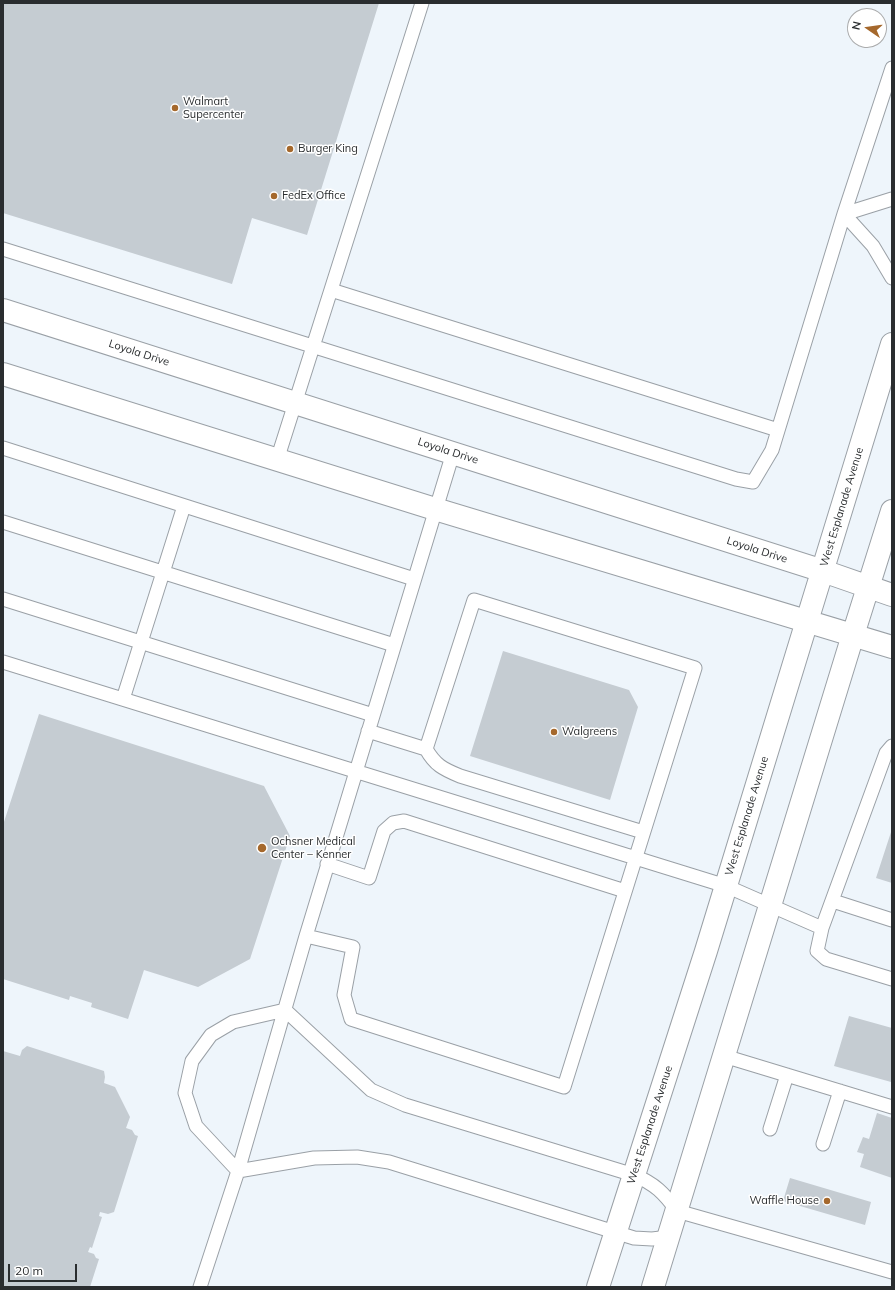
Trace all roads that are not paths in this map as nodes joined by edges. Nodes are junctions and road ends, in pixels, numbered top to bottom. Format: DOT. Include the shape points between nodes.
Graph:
graph roads {
  1 [pos="422,3"];
  2 [pos="892,68"];
  3 [pos="892,199"];
  4 [pos="844,214"];
  5 [pos="3,249"];
  6 [pos="892,278"];
  7 [pos="331,290"];
  8 [pos="3,310"];
  9 [pos="892,344"];
  10 [pos="313,347"];
  11 [pos="3,374"];
  12 [pos="295,403"];
  13 [pos="778,430"];
  14 [pos="3,448"];
  15 [pos="452,453"];
  16 [pos="277,460"];
  17 [pos="184,506"];
  18 [pos="435,509"];
  19 [pos="892,511"];
  20 [pos="3,522"];
  21 [pos="163,571"];
  22 [pos="823,571"];
  23 [pos="414,579"];
  24 [pos="868,586"];
  25 [pos="892,595"];
  26 [pos="3,599"];
  27 [pos="807,621"];
  28 [pos="853,635"];
  29 [pos="141,642"];
  30 [pos="394,645"];
  31 [pos="892,647"];
  32 [pos="3,662"];
  33 [pos="123,699"];
  34 [pos="373,715"];
  35 [pos="368,731"];
  36 [pos="892,746"];
  37 [pos="426,749"];
  38 [pos="356,771"];
  39 [pos="643,832"];
  40 [pos="635,858"];
  41 [pos="327,864"];
  42 [pos="726,886"];
  43 [pos="625,891"];
  44 [pos="833,901"];
  45 [pos="770,906"];
  46 [pos="892,920"];
  47 [pos="822,928"];
  48 [pos="306,936"];
  49 [pos="892,979"];
  50 [pos="285,1010"];
  51 [pos="724,1056"];
  52 [pos="787,1075"];
  53 [pos="840,1091"];
  54 [pos="892,1107"];
  55 [pos="770,1129"];
  56 [pos="823,1144"];
  57 [pos="238,1171"];
  58 [pos="634,1175"];
  59 [pos="677,1211"];
  60 [pos="615,1232"];
  61 [pos="669,1237"];
  62 [pos="892,1272"];
  63 [pos="200,1287"];
  64 [pos="598,1287"];
  65 [pos="653,1287"];
  1 -- 7 [label="lane"];
  2 -- 4 [label="lane"];
  3 -- 4 [label="lane"];
  4 -- 6 [label="lane" via="873,246"];
  4 -- 13 [label="lane"];
  5 -- 10 [label="lane"];
  7 -- 10 [label="lane"];
  7 -- 13 [label="lane"];
  8 -- 12 [label="main road, Loyola Drive"];
  9 -- 22 [label="main road, West Esplanade Avenue"];
  10 -- 12 [label="lane"];
  10 -- 13 [label="lane" via="736,479 753,482 772,450"];
  11 -- 16 [label="main road"];
  12 -- 15 [label="main road, Loyola Drive"];
  12 -- 16 [label="lane"];
  14 -- 17 [label="lane"];
  15 -- 18 [label="lane"];
  15 -- 22 [label="main road, Loyola Drive"];
  16 -- 18 [label="main road"];
  17 -- 21 [label="lane"];
  17 -- 23 [label="lane"];
  18 -- 23 [label="lane"];
  18 -- 27 [label="main road"];
  19 -- 24 [label="main road"];
  20 -- 21 [label="lane"];
  21 -- 29 [label="lane"];
  21 -- 30 [label="lane"];
  22 -- 24 [label="main road, Loyola Drive"];
  22 -- 27 [label="main road, West Esplanade Avenue"];
  23 -- 30 [label="lane"];
  24 -- 25 [label="main road, Loyola Drive"];
  24 -- 28 [label="main road"];
  26 -- 29 [label="lane"];
  27 -- 28 [label="main road"];
  27 -- 42 [label="main road, West Esplanade Avenue"];
  28 -- 31 [label="main road"];
  28 -- 45 [label="main road"];
  29 -- 33 [label="lane"];
  29 -- 34 [label="lane"];
  30 -- 34 [label="lane"];
  32 -- 33 [label="lane"];
  33 -- 38 [label="lane"];
  34 -- 35 [label="lane"];
  35 -- 37 [label="lane"];
  35 -- 38 [label="lane"];
  36 -- 44 [label="lane" via="886,753"];
  37 -- 39 [label="lane" via="433,761 445,770 460,776"];
  37 -- 39 [label="lane" via="474,600 695,668"];
  38 -- 40 [label="lane"];
  38 -- 41 [label="lane"];
  39 -- 40 [label="lane"];
  40 -- 42 [label="lane"];
  40 -- 43 [label="lane"];
  41 -- 43 [label="lane" via="369,878 384,831 393,823 404,821"];
  41 -- 48 [label="lane"];
  42 -- 45 [label="lane"];
  42 -- 58 [label="main road, West Esplanade Avenue"];
  43 -- 48 [label="lane" via="564,1087 351,1019 344,995 352,947"];
  44 -- 46 [label="lane"];
  44 -- 47 [label="lane"];
  45 -- 47 [label="lane"];
  45 -- 51 [label="main road"];
  47 -- 49 [label="lane" via="817,951 826,959"];
  48 -- 50 [label="lane"];
  50 -- 57 [label="lane"];
  50 -- 57 [label="lane" via="233,1022 211,1035 192,1061 186,1093 196,1126"];
  50 -- 58 [label="lane" via="371,1090 405,1105"];
  51 -- 52 [label="lane"];
  51 -- 59 [label="main road"];
  52 -- 53 [label="lane"];
  52 -- 55 [label="lane"];
  53 -- 54 [label="lane"];
  53 -- 56 [label="lane"];
  57 -- 60 [label="lane" via="314,1158 357,1157 390,1162"];
  57 -- 63 [label="lane"];
  58 -- 59 [label="lane" via="664,1193"];
  58 -- 60 [label="main road, West Esplanade Avenue"];
  59 -- 61 [label="main road"];
  59 -- 62 [label="lane"];
  60 -- 61 [label="lane" via="634,1238"];
  60 -- 64 [label="main road, West Esplanade Avenue"];
  61 -- 65 [label="main road"];
}
